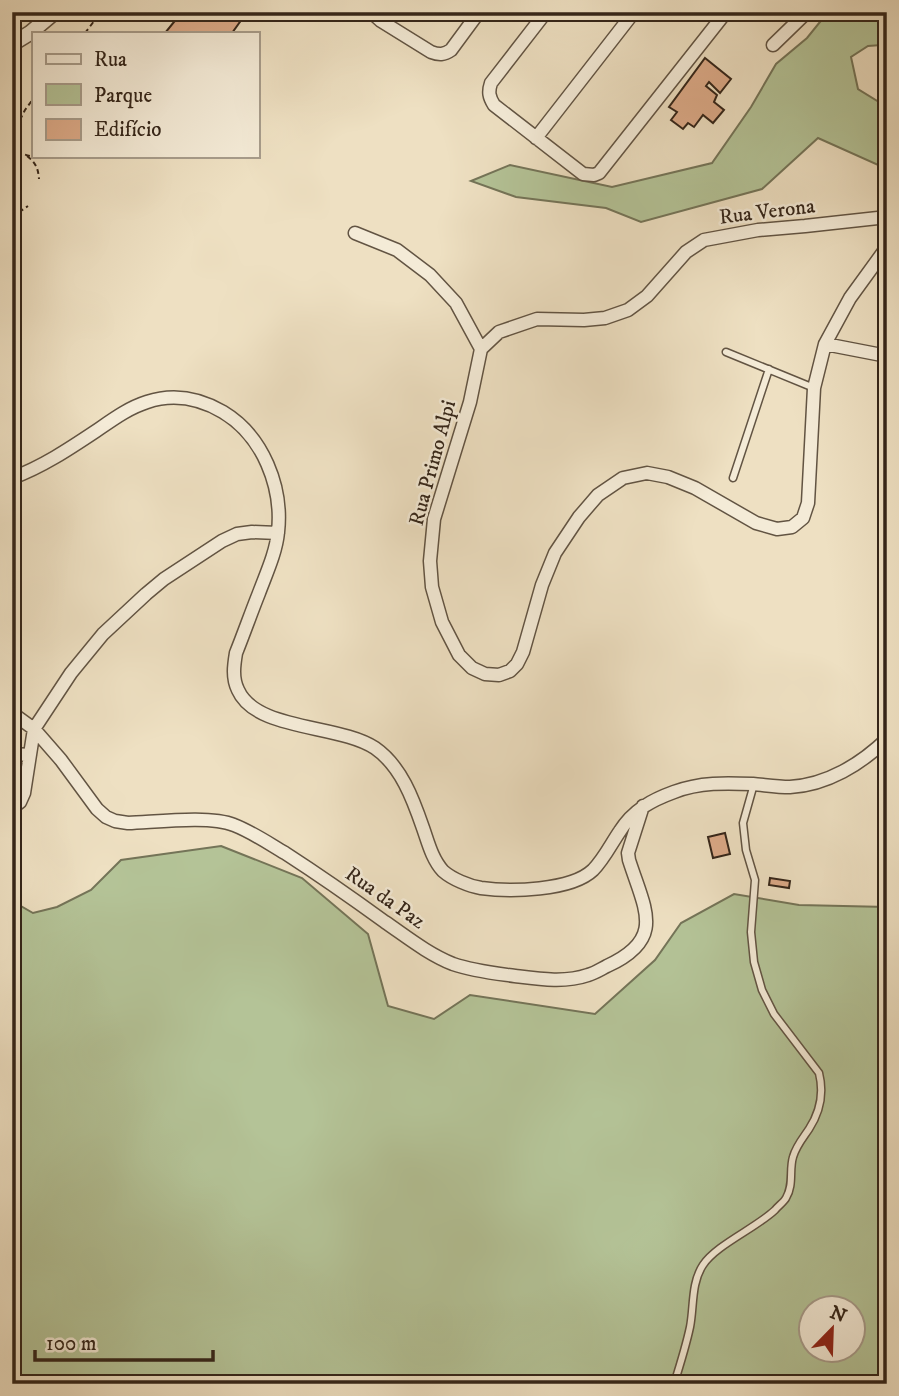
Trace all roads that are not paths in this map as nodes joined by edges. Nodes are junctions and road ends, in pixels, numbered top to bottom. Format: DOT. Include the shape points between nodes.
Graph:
graph roads {
  1 [pos="55,12"];
  2 [pos="479,12"];
  3 [pos="546,12"];
  4 [pos="634,12"];
  5 [pos="807,12"];
  6 [pos="720,14"];
  7 [pos="380,15"];
  8 [pos="12,44"];
  9 [pos="774,45"];
  10 [pos="536,138"];
  11 [pos="887,217"];
  12 [pos="355,233"];
  13 [pos="887,247"];
  14 [pos="825,344"];
  15 [pos="481,349"];
  16 [pos="726,352"];
  17 [pos="887,356"];
  18 [pos="769,369"];
  19 [pos="814,388"];
  20 [pos="12,478"];
  21 [pos="733,478"];
  22 [pos="278,533"];
  23 [pos="12,713"];
  24 [pos="34,729"];
  25 [pos="887,739"];
  26 [pos="12,754"];
  27 [pos="30,755"];
  28 [pos="754,784"];
  29 [pos="643,806"];
  30 [pos="12,808"];
  31 [pos="674,1384"];
  1 -- 8 [label="street"];
  2 -- 7 [label="street" via="444,54 431,52"];
  3 -- 10 [label="street" via="489,91 494,105"];
  4 -- 10 [label="street"];
  5 -- 9 [label="street"];
  6 -- 10 [label="street" via="599,173 583,174"];
  11 -- 15 [label="street, Rua Verona" via="704,240 628,310 605,318 537,319 499,332"];
  12 -- 15 [label="street" via="397,250 430,275 456,303"];
  13 -- 14 [label="street, Rua Primo Alpi" via="850,298"];
  14 -- 17 [label="street"];
  14 -- 19 [label="street, Rua Primo Alpi"];
  15 -- 19 [label="street, Rua Primo Alpi" via="470,402 434,519 430,561 442,622 459,655 485,674 499,675 517,664 555,553 598,495 623,478 647,473 668,477 756,523 777,529 792,527 803,517 808,503"];
  16 -- 18 [label="lane"];
  18 -- 19 [label="lane"];
  18 -- 21 [label="lane"];
  20 -- 22 [label="street" via="58,456 146,402 189,397 232,418 253,438 275,486"];
  22 -- 24 [label="street" via="237,534 155,586 103,634"];
  22 -- 29 [label="street" via="236,653 237,689 262,714 358,739 389,760 402,776 443,871 480,888 565,885 591,872"];
  23 -- 24 [label="street, Rua da Paz"];
  24 -- 27 [label="street"];
  24 -- 29 [label="street, Rua da Paz" via="106,817 128,823 230,823 316,872 426,951 479,972 565,979 588,975 638,946 646,934 646,920 628,853"];
  25 -- 28 [label="street" via="856,765 822,780 791,787"];
  26 -- 27 [label="street"];
  27 -- 30 [label="street" via="24,793"];
  28 -- 29 [label="street" via="692,786"];
  28 -- 31 [label="lane" via="743,823 755,880 754,962 775,1014 819,1073 820,1107 793,1157 786,1199 703,1265"];
}
